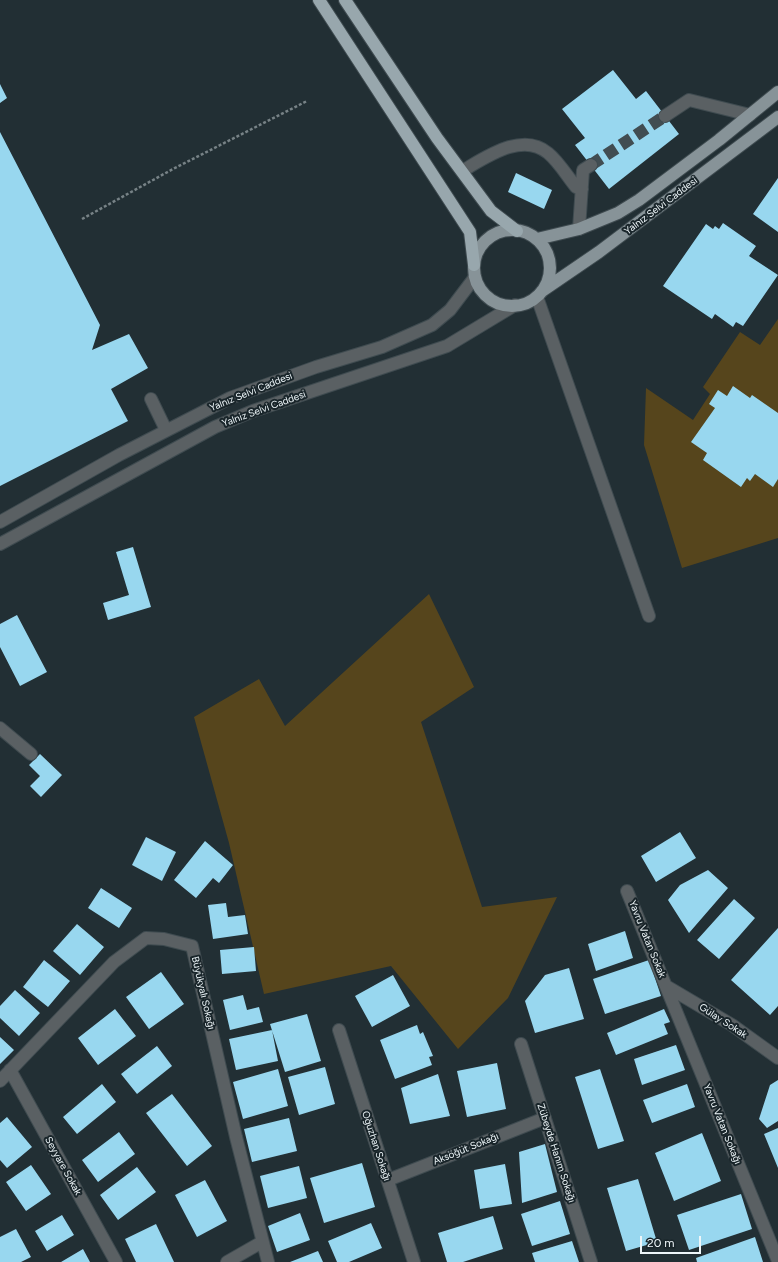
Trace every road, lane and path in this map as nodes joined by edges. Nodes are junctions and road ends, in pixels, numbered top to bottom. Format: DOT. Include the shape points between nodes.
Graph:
graph roads {
  1 [pos="319,0"];
  2 [pos="345,0"];
  3 [pos="778,92"];
  4 [pos="307,101"];
  5 [pos="750,115"];
  6 [pos="665,116"];
  7 [pos="778,117"];
  8 [pos="591,165"];
  9 [pos="462,171"];
  10 [pos="582,189"];
  11 [pos="82,219"];
  12 [pos="579,229"];
  13 [pos="517,231"];
  14 [pos="537,239"];
  15 [pos="474,271"];
  16 [pos="539,294"];
  17 [pos="515,306"];
  18 [pos="151,399"];
  19 [pos="166,430"];
  20 [pos="0,522"];
  21 [pos="0,544"];
  22 [pos="649,616"];
  23 [pos="0,728"];
  24 [pos="31,754"];
  25 [pos="627,891"];
  26 [pos="666,986"];
  27 [pos="339,1030"];
  28 [pos="521,1044"];
  29 [pos="778,1058"];
  30 [pos="10,1070"];
  31 [pos="0,1080"];
  32 [pos="545,1118"];
  33 [pos="388,1180"];
  34 [pos="262,1242"];
  35 [pos="778,1261"];
  36 [pos="116,1262"];
  37 [pos="227,1262"];
  38 [pos="268,1262"];
  39 [pos="414,1262"];
  40 [pos="591,1262"];
  1 -- 15 [label="highway" via="470,232"];
  2 -- 9 [label="highway"];
  3 -- 5 [label="main road, Yalnız Selvi Caddesi"];
  4 -- 11 [label="path"];
  5 -- 6 [label="street" via="689,100"];
  5 -- 12 [label="main road, Yalnız Selvi Caddesi" via="639,200 618,213"];
  7 -- 16 [label="main road, Yalnız Selvi Caddesi"];
  8 -- 10 [label="street" via="583,170"];
  9 -- 10 [label="street" via="501,149 530,146 548,153 576,187"];
  9 -- 13 [label="highway" via="491,211"];
  10 -- 12 [label="street"];
  12 -- 14 [label="main road, Yalnız Selvi Caddesi"];
  13 -- 14 [label="main road, Yalnız Selvi Caddesi"];
  13 -- 15 [label="main road, Yalnız Selvi Caddesi" via="503,231 492,235 483,243 477,253"];
  14 -- 16 [label="main road" via="544,248 550,270"];
  15 -- 17 [label="main road" via="480,288 488,298 499,304"];
  15 -- 19 [label="street, Yalnız Selvi Caddesi" via="450,310 432,325 382,347 316,367 242,394"];
  16 -- 17 [label="main road, Yalnız Selvi Caddesi"];
  16 -- 22 [label="street"];
  17 -- 21 [label="street, Yalniz Selvi Caddesi" via="447,346 253,411 215,427"];
  18 -- 19 [label="street"];
  19 -- 20 [label="street, Yalnız Selvi Caddesi"];
  23 -- 24 [label="street"];
  25 -- 26 [label="street, Yavru Vatan Sokak"];
  26 -- 29 [label="street, Gülay Sokak" via="732,1025"];
  26 -- 35 [label="street, Yavru Vatan Sokağı"];
  27 -- 33 [label="street, Oğuzhan Sokağı"];
  28 -- 32 [label="street, Zübeyde Hanım Sokağı"];
  30 -- 31 [label="street, Büyükyalı Sokağı"];
  30 -- 34 [label="street, Büyükyalı Sokağı" via="114,962 146,938 164,939 192,946"];
  30 -- 36 [label="street, Seyyare Sokak"];
  32 -- 33 [label="street, Aksöğüt Sokağı"];
  32 -- 40 [label="street, Zübeyde Hanım Sokağı"];
  33 -- 39 [label="street, Oğuzhan Sokağı"];
  34 -- 37 [label="street"];
  34 -- 38 [label="street, Büyükyalı Sokağı"];
}
